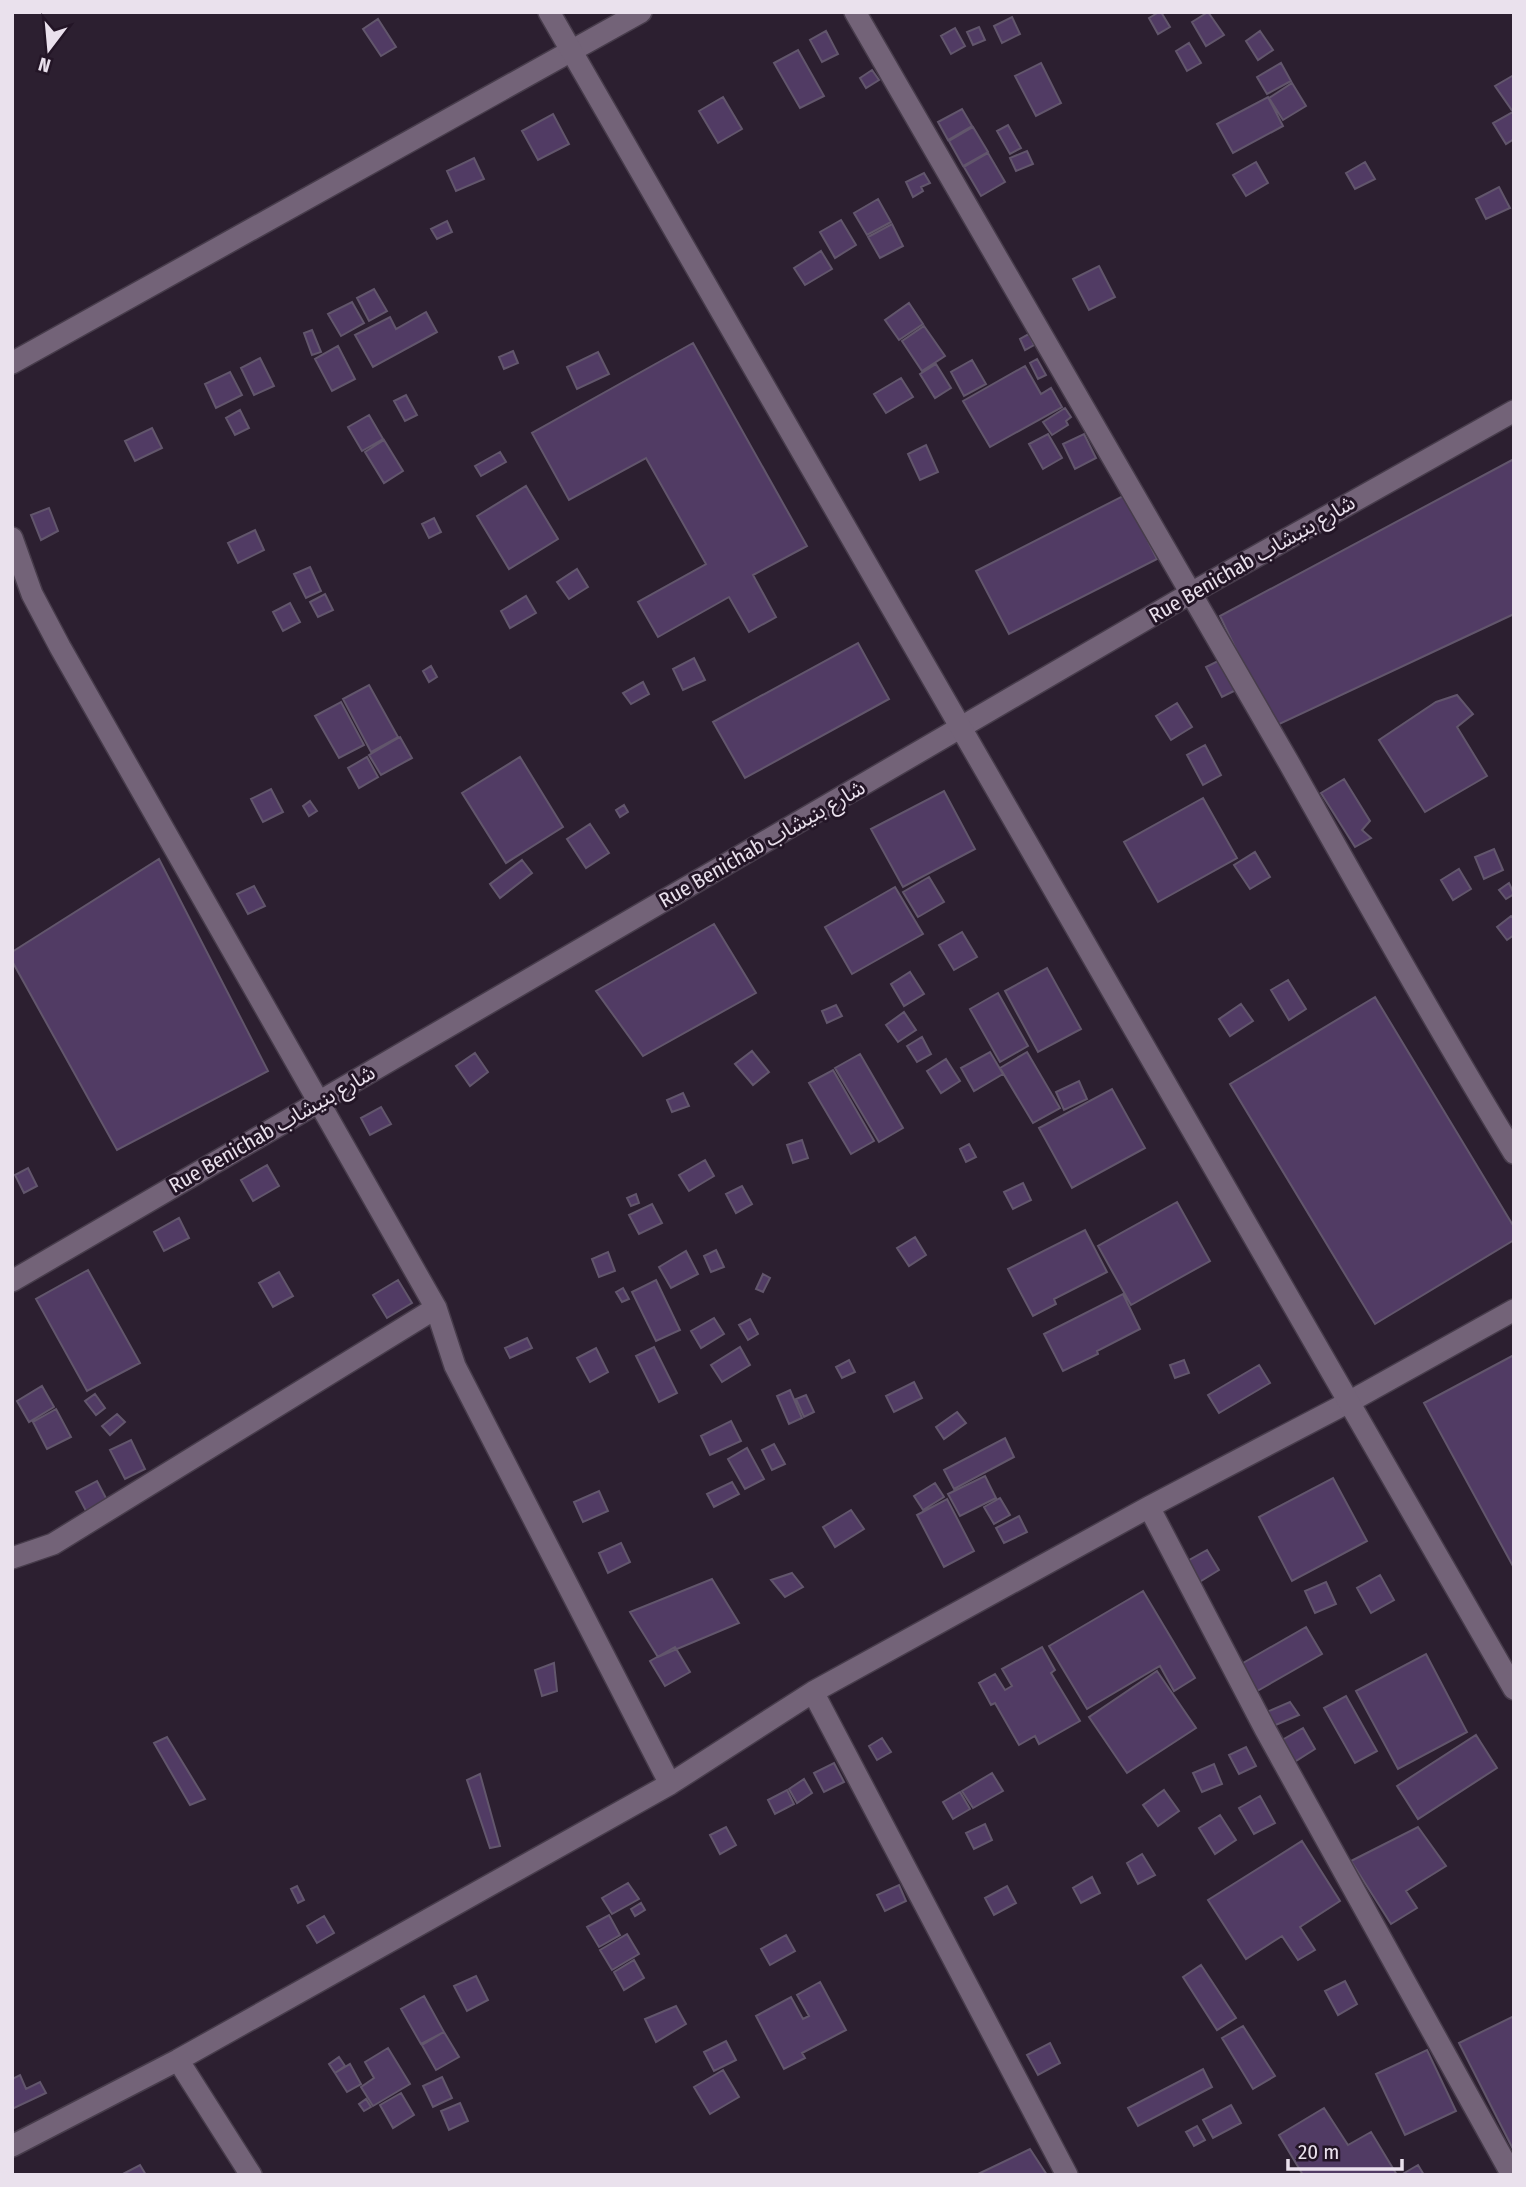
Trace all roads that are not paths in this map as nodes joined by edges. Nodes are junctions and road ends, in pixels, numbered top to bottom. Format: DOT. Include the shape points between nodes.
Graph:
graph roads {
  1 [pos="549,12"];
  2 [pos="641,12"];
  3 [pos="855,12"];
  4 [pos="572,51"];
  5 [pos="12,363"];
  6 [pos="1514,411"];
  7 [pos="12,538"];
  8 [pos="1191,593"];
  9 [pos="961,727"];
  10 [pos="319,1102"];
  11 [pos="1514,1153"];
  12 [pos="12,1281"];
  13 [pos="436,1308"];
  14 [pos="1514,1310"];
  15 [pos="1349,1402"];
  16 [pos="1149,1507"];
  17 [pos="12,1558"];
  18 [pos="1514,1689"];
  19 [pos="813,1692"];
  20 [pos="670,1784"];
  21 [pos="178,2060"];
  22 [pos="12,2146"];
  23 [pos="251,2175"];
  24 [pos="1067,2175"];
  25 [pos="1512,2175"];
  1 -- 4 [label="street"];
  2 -- 4 [label="street"];
  3 -- 8 [label="street"];
  4 -- 5 [label="street"];
  4 -- 9 [label="street"];
  6 -- 8 [label="street, Rue Benichab شارع بنيشاب"];
  7 -- 10 [label="street" via="32,594 60,647"];
  8 -- 9 [label="street, Rue Benichab شارع بنيشاب"];
  8 -- 11 [label="street"];
  9 -- 10 [label="street, Rue Benichab شارع بنيشاب"];
  9 -- 15 [label="street"];
  10 -- 12 [label="street, Rue Benichab شارع بنيشاب"];
  10 -- 13 [label="street"];
  13 -- 17 [label="street" via="53,1544"];
  13 -- 20 [label="street" via="455,1366"];
  14 -- 15 [label="street"];
  15 -- 16 [label="street"];
  15 -- 18 [label="street"];
  16 -- 19 [label="street"];
  16 -- 25 [label="street" via="1265,1729"];
  19 -- 20 [label="street"];
  19 -- 24 [label="street"];
  20 -- 21 [label="street"];
  21 -- 22 [label="street"];
  21 -- 23 [label="street"];
}
